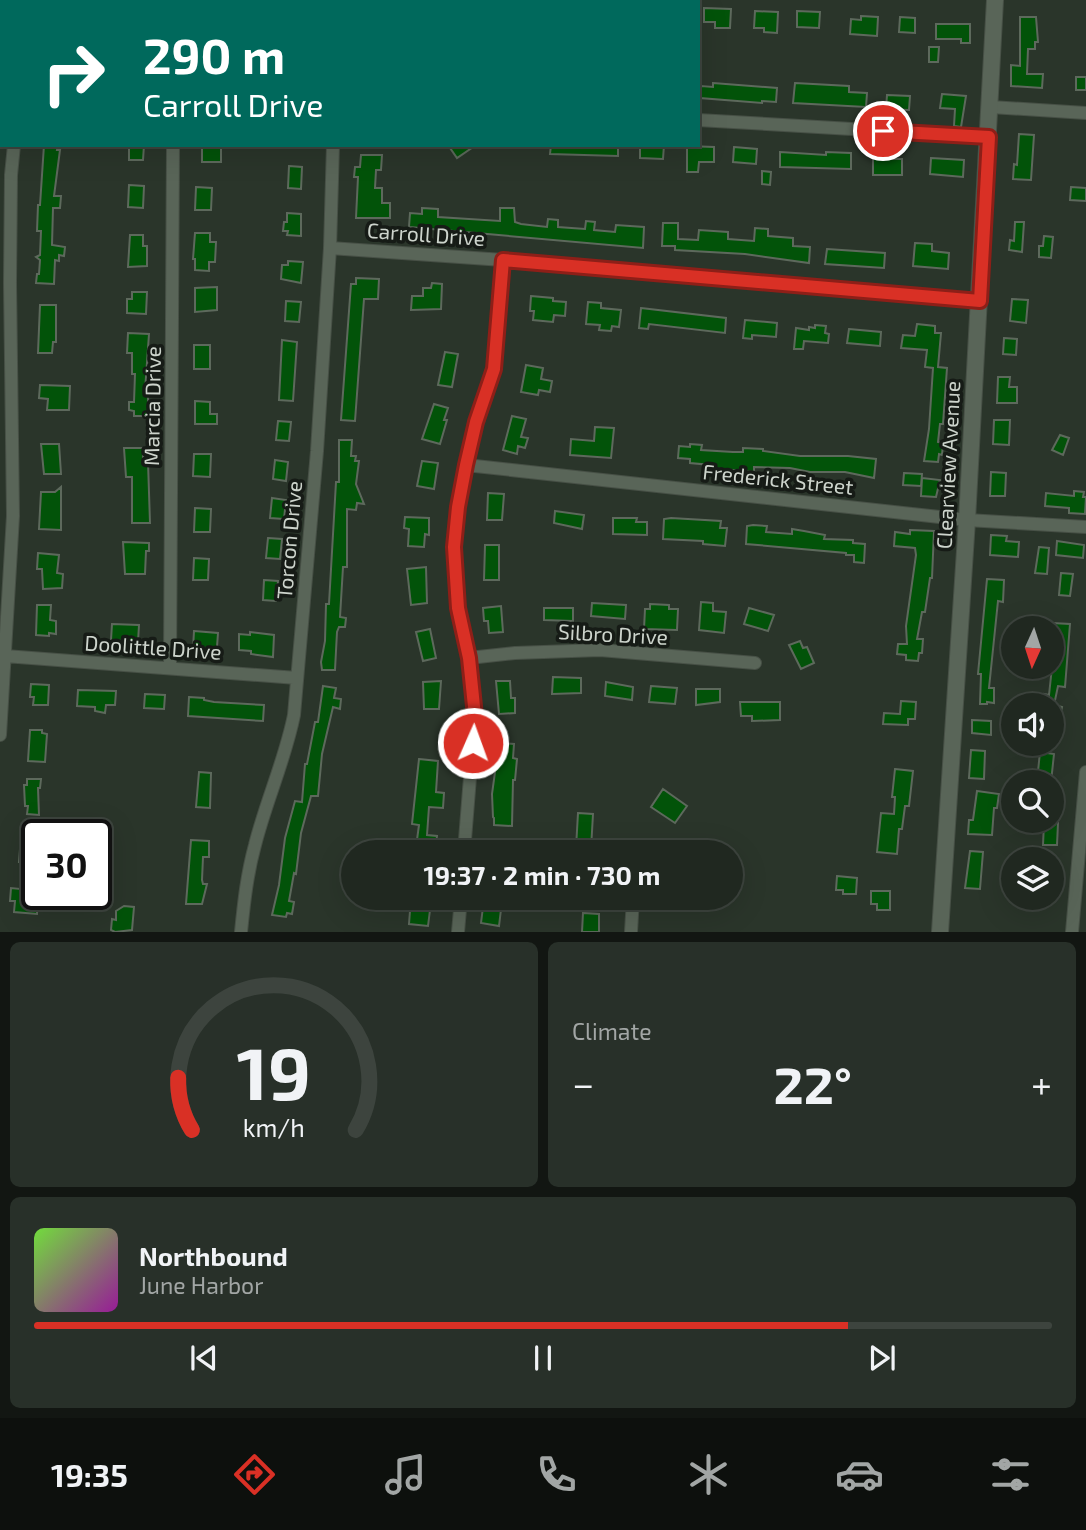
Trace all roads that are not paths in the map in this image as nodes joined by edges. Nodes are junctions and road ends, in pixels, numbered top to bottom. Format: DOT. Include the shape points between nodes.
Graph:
graph roads {
  1 [pos="995,0"];
  2 [pos="990,107"];
  3 [pos="1086,113"];
  4 [pos="700,120"];
  5 [pos="989,137"];
  6 [pos="14,147"];
  7 [pos="173,147"];
  8 [pos="333,147"];
  9 [pos="330,248"];
  10 [pos="503,260"];
  11 [pos="980,301"];
  12 [pos="466,465"];
  13 [pos="967,520"];
  14 [pos="1086,527"];
  15 [pos="5,656"];
  16 [pos="469,658"];
  17 [pos="755,663"];
  18 [pos="170,668"];
  19 [pos="297,678"];
  20 [pos="0,734"];
  21 [pos="1086,772"];
  22 [pos="465,840"];
  23 [pos="459,910"];
  24 [pos="632,910"];
  25 [pos="241,932"];
  26 [pos="458,932"];
  27 [pos="631,932"];
  28 [pos="940,932"];
  29 [pos="1072,932"];
  1 -- 2 [label="street, Clearview Avenue"];
  2 -- 3 [label="street"];
  2 -- 5 [label="street, Clearview Avenue"];
  4 -- 5 [label="street"];
  5 -- 11 [label="street, Clearview Avenue"];
  6 -- 15 [label="street" via="10,270 13,516"];
  7 -- 18 [label="street, Marcia Drive"];
  8 -- 9 [label="street, Torcon Drive"];
  9 -- 10 [label="street, Carroll Drive"];
  9 -- 19 [label="street, Torcon Drive"];
  10 -- 11 [label="street, Carroll Drive"];
  10 -- 12 [label="street" via="494,369"];
  11 -- 13 [label="street, Clearview Avenue"];
  12 -- 13 [label="street, Frederick Street"];
  12 -- 16 [label="street" via="454,547 458,608"];
  13 -- 14 [label="street, Frederick Street"];
  13 -- 28 [label="street, Clearview Avenue"];
  15 -- 18 [label="street, Doolittle Drive"];
  15 -- 20 [label="street"];
  16 -- 17 [label="street, Silbro Drive" via="600,650"];
  16 -- 22 [label="street" via="475,716"];
  18 -- 19 [label="street, Doolittle Drive"];
  19 -- 25 [label="street, Torcon Drive" via="288,743 253,854"];
  21 -- 29 [label="street"];
  23 -- 26 [label="street"];
  24 -- 27 [label="street"];
}
